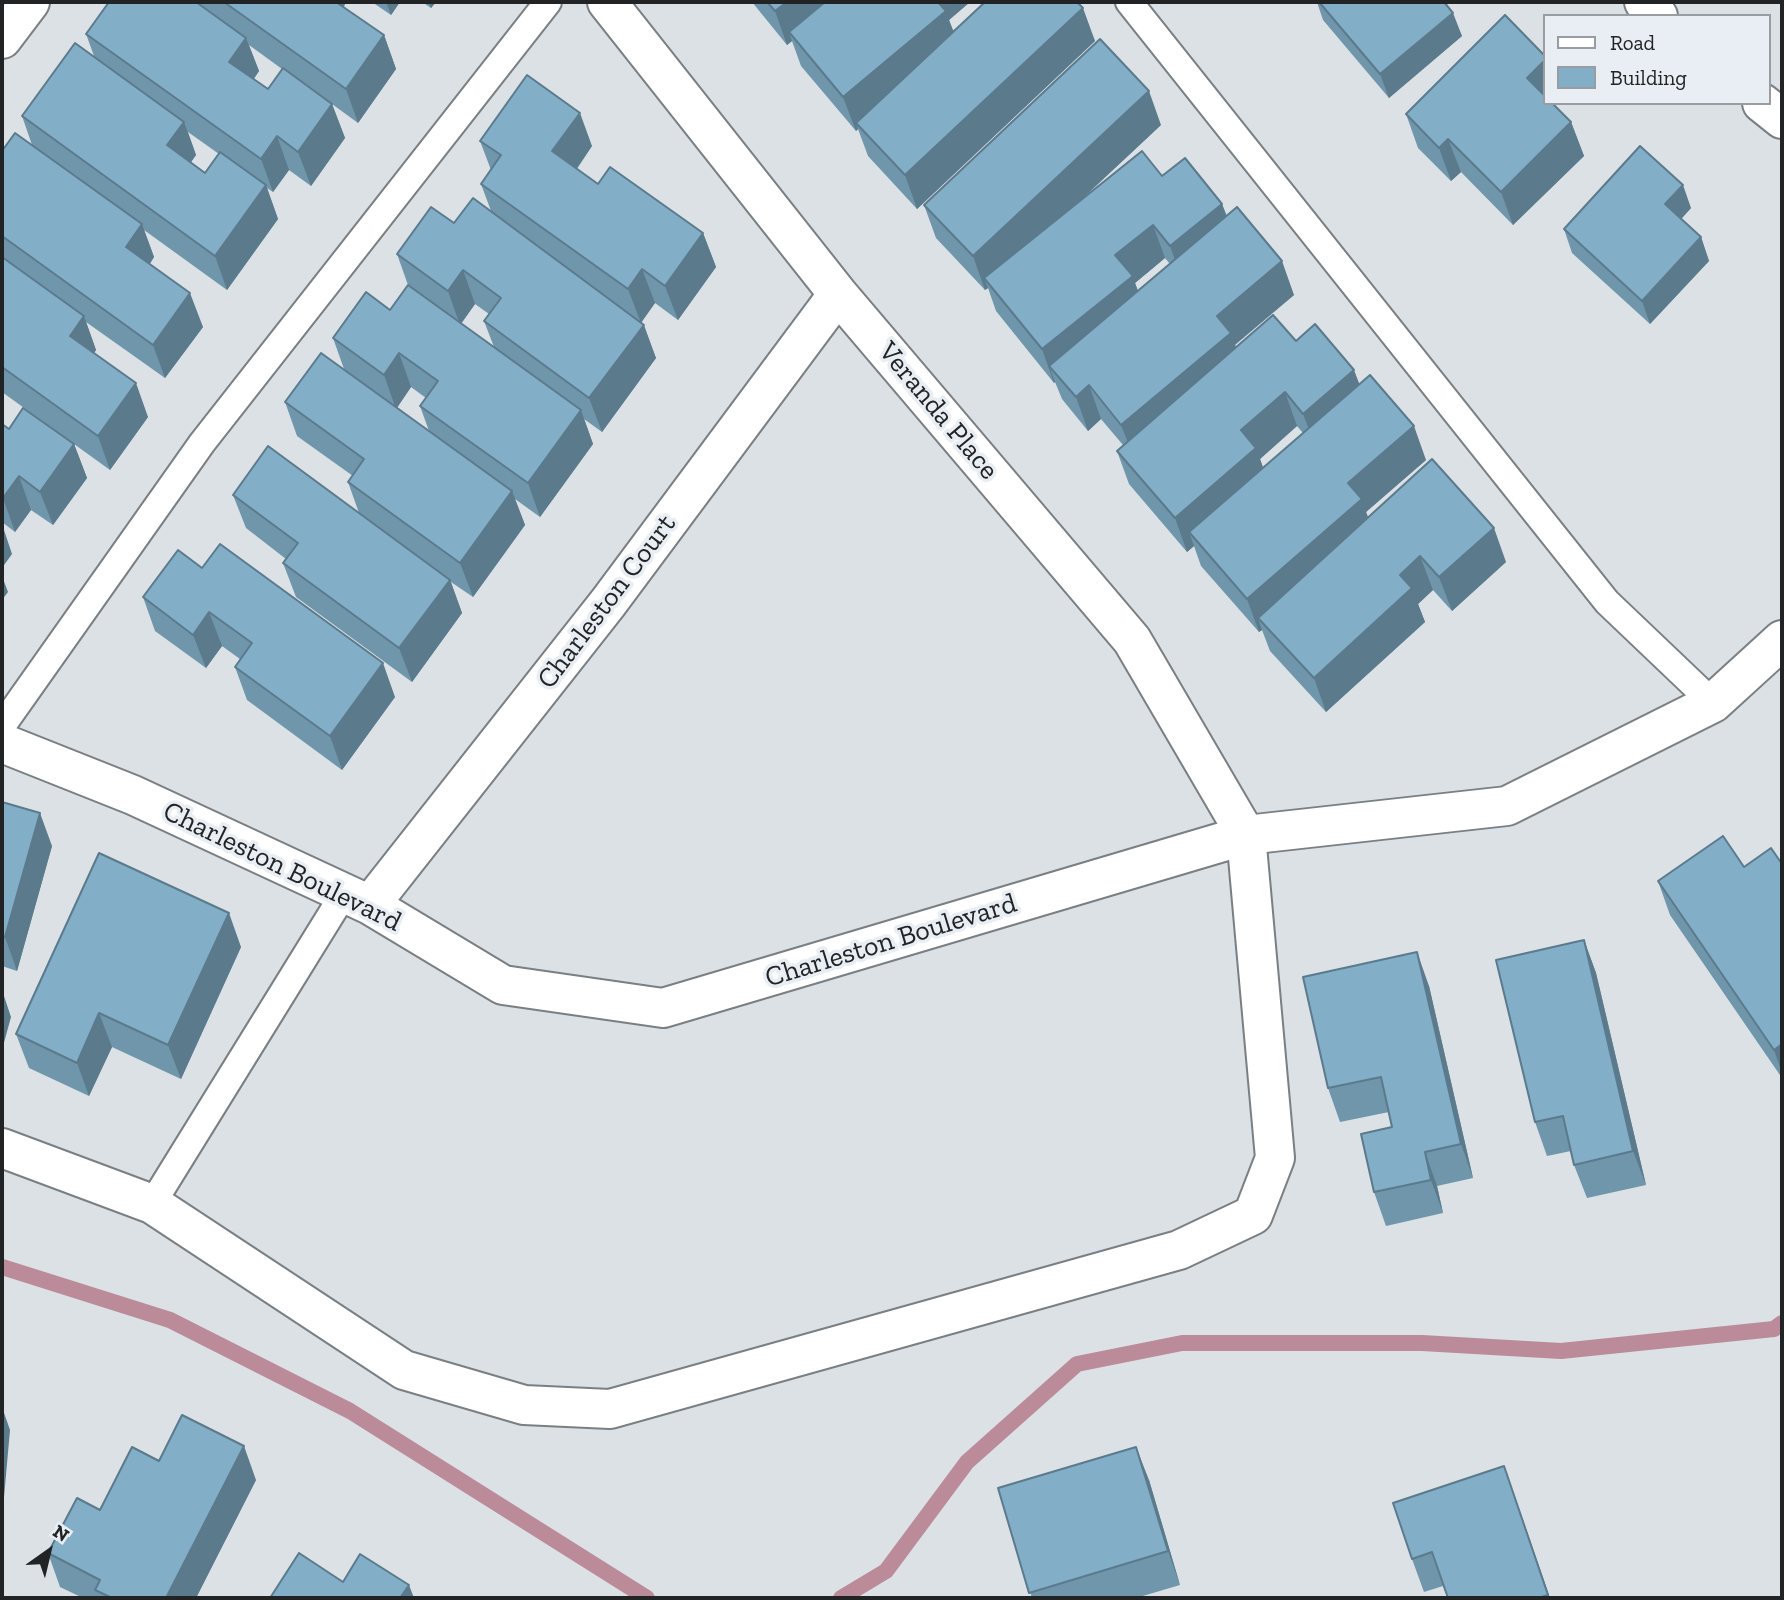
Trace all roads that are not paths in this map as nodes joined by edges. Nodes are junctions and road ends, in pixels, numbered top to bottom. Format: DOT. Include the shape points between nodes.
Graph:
graph roads {
  1 [pos="30,2"];
  2 [pos="548,2"];
  3 [pos="607,2"];
  4 [pos="1129,2"];
  5 [pos="2,39"];
  6 [pos="1764,105"];
  7 [pos="1782,119"];
  8 [pos="838,294"];
  9 [pos="1782,640"];
  10 [pos="1713,704"];
  11 [pos="2,726"];
  12 [pos="2,743"];
  13 [pos="1246,835"];
  14 [pos="358,898"];
  15 [pos="2,1148"];
  16 [pos="152,1204"];
  1 -- 5 [label="street"];
  2 -- 11 [label="lane" via="202,443"];
  3 -- 8 [label="street, Veranda Place"];
  4 -- 10 [label="lane" via="1607,602"];
  6 -- 7 [label="street"];
  8 -- 13 [label="street, Veranda Place" via="1132,640"];
  8 -- 14 [label="street, Charleston Court" via="608,603"];
  9 -- 10 [label="street, Charleston Boulevard"];
  10 -- 13 [label="street, Charleston Boulevard" via="1507,806"];
  12 -- 14 [label="street, Charleston Boulevard" via="133,795"];
  13 -- 14 [label="street, Charleston Boulevard" via="663,1008 503,985"];
  13 -- 16 [label="street" via="1275,1158 1253,1215 1179,1250 610,1409 524,1405 404,1370"];
  14 -- 16 [label="lane"];
  15 -- 16 [label="street"];
}
